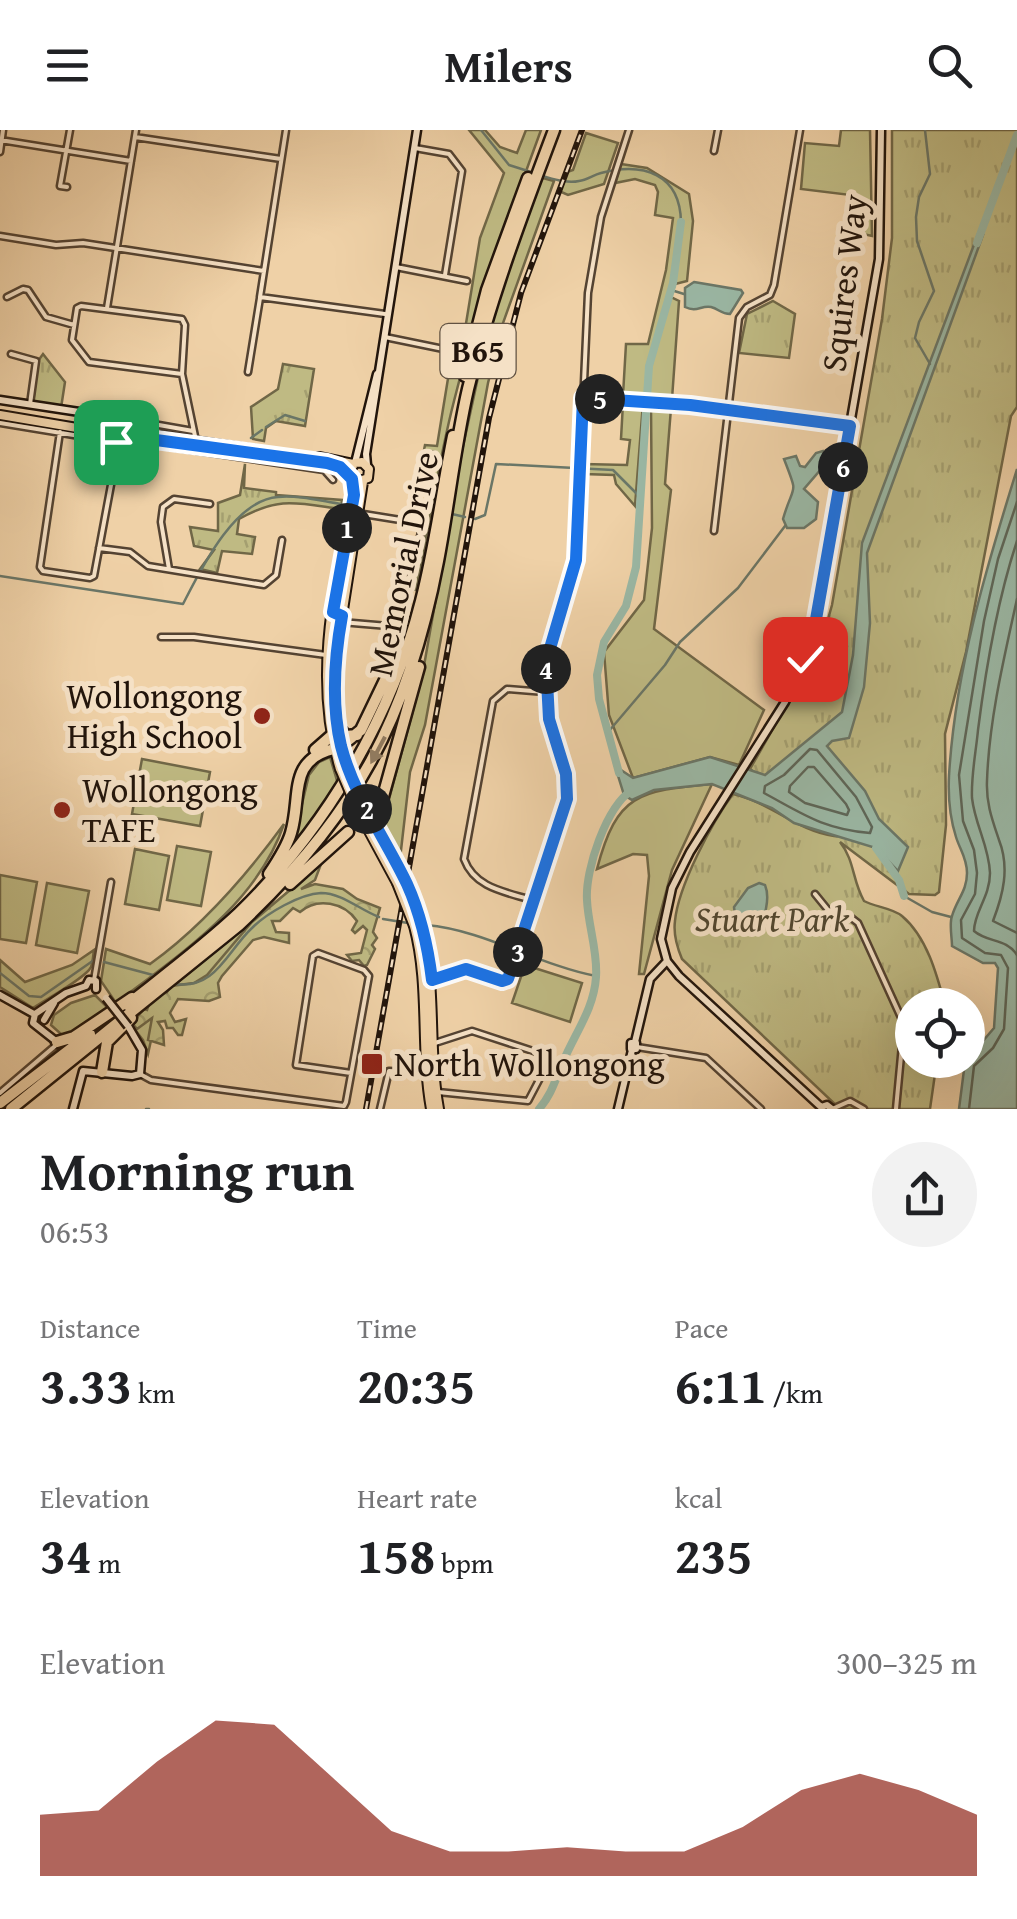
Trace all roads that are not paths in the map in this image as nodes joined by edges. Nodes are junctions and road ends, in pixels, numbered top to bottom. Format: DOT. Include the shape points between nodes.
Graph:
graph roads {
  1 [pos="3,130"];
  2 [pos="70,130"];
  3 [pos="286,130"];
  4 [pos="418,130"];
  5 [pos="550,130"];
  6 [pos="629,130"];
  7 [pos="718,130"];
  8 [pos="800,130"];
  9 [pos="881,130"];
  10 [pos="135,133"];
  11 [pos="1,140"];
  12 [pos="415,148"];
  13 [pos="67,151"];
  14 [pos="0,152"];
  15 [pos="714,152"];
  16 [pos="281,159"];
  17 [pos="131,161"];
  18 [pos="60,186"];
  19 [pos="0,236"];
  20 [pos="117,248"];
  21 [pos="396,267"];
  22 [pos="264,271"];
  23 [pos="446,275"];
  24 [pos="467,281"];
  25 [pos="7,297"];
  26 [pos="260,297"];
  27 [pos="107,310"];
  28 [pos="389,314"];
  29 [pos="74,325"];
  30 [pos="385,336"];
  31 [pos="458,352"];
  32 [pos="11,354"];
  33 [pos="381,364"];
  34 [pos="248,372"];
  35 [pos="182,374"];
  36 [pos="583,398"];
  37 [pos="0,400"];
  38 [pos="30,404"];
  39 [pos="727,412"];
  40 [pos="0,415"];
  41 [pos="120,418"];
  42 [pos="0,423"];
  43 [pos="850,426"];
  44 [pos="60,432"];
  45 [pos="194,436"];
  46 [pos="117,437"];
  47 [pos="98,439"];
  48 [pos="302,463"];
  49 [pos="354,464"];
  50 [pos="368,466"];
  51 [pos="351,478"];
  52 [pos="333,480"];
  53 [pos="363,482"];
  54 [pos="210,504"];
  55 [pos="357,513"];
  56 [pos="714,531"];
  57 [pos="282,540"];
  58 [pos="100,548"];
  59 [pos="435,553"];
  60 [pos="169,569"];
  61 [pos="338,617"];
  62 [pos="161,637"];
  63 [pos="331,655"];
  64 [pos="546,692"];
  65 [pos="334,732"];
  66 [pos="356,735"];
  67 [pos="338,748"];
  68 [pos="387,782"];
  69 [pos="363,810"];
  70 [pos="373,830"];
  71 [pos="348,832"];
  72 [pos="282,852"];
  73 [pos="111,882"];
  74 [pos="815,894"];
  75 [pos="535,902"];
  76 [pos="248,904"];
  77 [pos="238,925"];
  78 [pos="667,961"];
  79 [pos="94,980"];
  80 [pos="428,981"];
  81 [pos="86,986"];
  82 [pos="156,987"];
  83 [pos="96,990"];
  84 [pos="0,995"];
  85 [pos="62,995"];
  86 [pos="22,1009"];
  87 [pos="35,1014"];
  88 [pos="44,1020"];
  89 [pos="34,1024"];
  90 [pos="53,1038"];
  91 [pos="431,1045"];
  92 [pos="635,1047"];
  93 [pos="61,1062"];
  94 [pos="102,1072"];
  95 [pos="351,1073"];
  96 [pos="429,1073"];
  97 [pos="140,1074"];
  98 [pos="0,1093"];
  99 [pos="432,1093"];
  100 [pos="295,1101"];
  101 [pos="0,1106"];
  102 [pos="820,1108"];
  103 [pos="11,1109"];
  104 [pos="74,1109"];
  105 [pos="294,1109"];
  106 [pos="380,1109"];
  107 [pos="431,1109"];
  108 [pos="438,1109"];
  109 [pos="618,1109"];
  110 [pos="761,1109"];
  111 [pos="832,1109"];
  112 [pos="864,1109"];
  113 [pos="896,1109"];
  1 -- 11 [label="street"];
  2 -- 13 [label="street"];
  3 -- 16 [label="street"];
  4 -- 12 [label="main road"];
  5 -- 59 [label="highway, Memorial Drive / B65" via="490,306"];
  6 -- 36 [label="street" via="610,185 588,293"];
  7 -- 15 [label="street"];
  8 -- 39 [label="street" via="774,286 739,318"];
  9 -- 43 [label="main road, Squires Way" via="881,243"];
  10 -- 16 [label="street"];
  10 -- 17 [label="street"];
  11 -- 13 [label="street"];
  11 -- 14 [label="street"];
  12 -- 21 [label="main road"];
  12 -- 23 [label="street" via="450,154 462,171"];
  13 -- 17 [label="street"];
  13 -- 18 [label="street"];
  16 -- 22 [label="street"];
  17 -- 20 [label="street"];
  19 -- 20 [label="street"];
  20 -- 22 [label="street"];
  20 -- 27 [label="street"];
  21 -- 23 [label="street"];
  21 -- 28 [label="main road"];
  22 -- 26 [label="street"];
  23 -- 24 [label="street"];
  25 -- 29 [label="street" via="28,290 46,317"];
  26 -- 28 [label="street"];
  26 -- 34 [label="street"];
  27 -- 29 [label="street" via="80,306"];
  27 -- 35 [label="street" via="182,319"];
  28 -- 30 [label="main road"];
  29 -- 35 [label="street" via="72,340 90,362"];
  30 -- 31 [label="street"];
  30 -- 33 [label="main road"];
  32 -- 38 [label="street" via="36,361"];
  33 -- 49 [label="main road"];
  33 -- 50 [label="main road"];
  35 -- 45 [label="street"];
  36 -- 39 [label="street"];
  36 -- 64 [label="street" via="575,569 547,654"];
  37 -- 38 [label="main road"];
  38 -- 41 [label="main road"];
  39 -- 43 [label="street"];
  39 -- 56 [label="street"];
  40 -- 46 [label="main road"];
  41 -- 45 [label="street"];
  41 -- 46 [label="main road"];
  42 -- 44 [label="street"];
  43 -- 78 [label="main road, Squires Way" via="812,642 795,683 676,880 660,939"];
  44 -- 47 [label="street"];
  44 -- 58 [label="street" via="40,567 90,578"];
  45 -- 46 [label="main road"];
  45 -- 49 [label="main road"];
  46 -- 48 [label="main road"];
  46 -- 58 [label="street"];
  48 -- 51 [label="main road" via="334,465"];
  48 -- 52 [label="street"];
  49 -- 50 [label="main road"];
  49 -- 51 [label="main road"];
  50 -- 53 [label="main road"];
  51 -- 53 [label="main road"];
  51 -- 61 [label="main road"];
  53 -- 55 [label="main road"];
  54 -- 60 [label="street" via="174,499 163,507"];
  55 -- 61 [label="main road"];
  55 -- 61 [label="street" via="419,523 421,532 400,627"];
  57 -- 60 [label="street" via="276,575 264,584"];
  58 -- 60 [label="street"];
  59 -- 66 [label="highway, B65" via="384,688"];
  59 -- 68 [label="highway, B65" via="427,635"];
  59 -- 76 [label="highway, Memorial Drive" via="407,649 368,739 318,821"];
  59 -- 77 [label="highway, Memorial Drive, one-way" via="412,670 376,754 322,838"];
  61 -- 63 [label="main road"];
  62 -- 63 [label="street"];
  63 -- 65 [label="main road"];
  64 -- 75 [label="street" via="567,799"];
  64 -- 75 [label="street" via="507,689 492,701 464,859 480,882"];
  65 -- 66 [label="highway"];
  65 -- 67 [label="main road"];
  65 -- 72 [label="highway" via="298,769"];
  66 -- 67 [label="highway, B65"];
  67 -- 69 [label="main road, bridge"];
  67 -- 69 [label="main road, bridge" via="340,769"];
  67 -- 72 [label="highway, B65" via="316,754 303,769"];
  68 -- 69 [label="highway, B65"];
  68 -- 70 [label="highway, B65"];
  69 -- 70 [label="main road"];
  69 -- 71 [label="main road, B65"];
  70 -- 71 [label="main road"];
  70 -- 80 [label="main road, bridge" via="414,926"];
  70 -- 80 [label="main road, bridge" via="417,908"];
  71 -- 77 [label="highway, B65"];
  72 -- 76 [label="highway, B65"];
  73 -- 79 [label="street"];
  74 -- 113 [label="street" via="828,910 858,923 902,1018"];
  75 -- 80 [label="street" via="508,979 466,969"];
  76 -- 82 [label="highway, Memorial Drive"];
  77 -- 82 [label="highway, Memorial Drive"];
  78 -- 92 [label="main road" via="650,979"];
  78 -- 102 [label="main road"];
  79 -- 81 [label="main road"];
  79 -- 83 [label="main road"];
  80 -- 91 [label="main road"];
  80 -- 96 [label="main road"];
  81 -- 83 [label="main road"];
  81 -- 85 [label="main road"];
  82 -- 90 [label="highway" via="74,1037"];
  82 -- 93 [label="highway, Memorial Drive"];
  82 -- 94 [label="highway" via="107,1042"];
  83 -- 97 [label="main road, bridge" via="142,1050"];
  84 -- 86 [label="main road"];
  85 -- 87 [label="main road"];
  85 -- 88 [label="main road"];
  86 -- 87 [label="main road"];
  86 -- 89 [label="main road"];
  87 -- 88 [label="main road"];
  87 -- 89 [label="main road"];
  88 -- 89 [label="main road"];
  88 -- 90 [label="main road"];
  89 -- 90 [label="main road"];
  90 -- 98 [label="street" via="49,1054"];
  91 -- 96 [label="main road"];
  91 -- 99 [label="street" via="472,1030 549,1060 528,1101"];
  92 -- 109 [label="main road"];
  92 -- 110 [label="street" via="706,1058"];
  93 -- 101 [label="highway"];
  93 -- 103 [label="highway"];
  94 -- 97 [label="main road"];
  94 -- 104 [label="main road" via="81,1072"];
  95 -- 95 [label="street" via="369,976 314,954 296,1065"];
  95 -- 100 [label="street" via="344,1106"];
  96 -- 99 [label="main road"];
  96 -- 106 [label="street" via="389,1071"];
  97 -- 100 [label="street"];
  99 -- 107 [label="main road"];
  99 -- 108 [label="main road"];
  100 -- 105 [label="street"];
  102 -- 111 [label="main road"];
  111 -- 112 [label="street" via="850,1101"];
}
